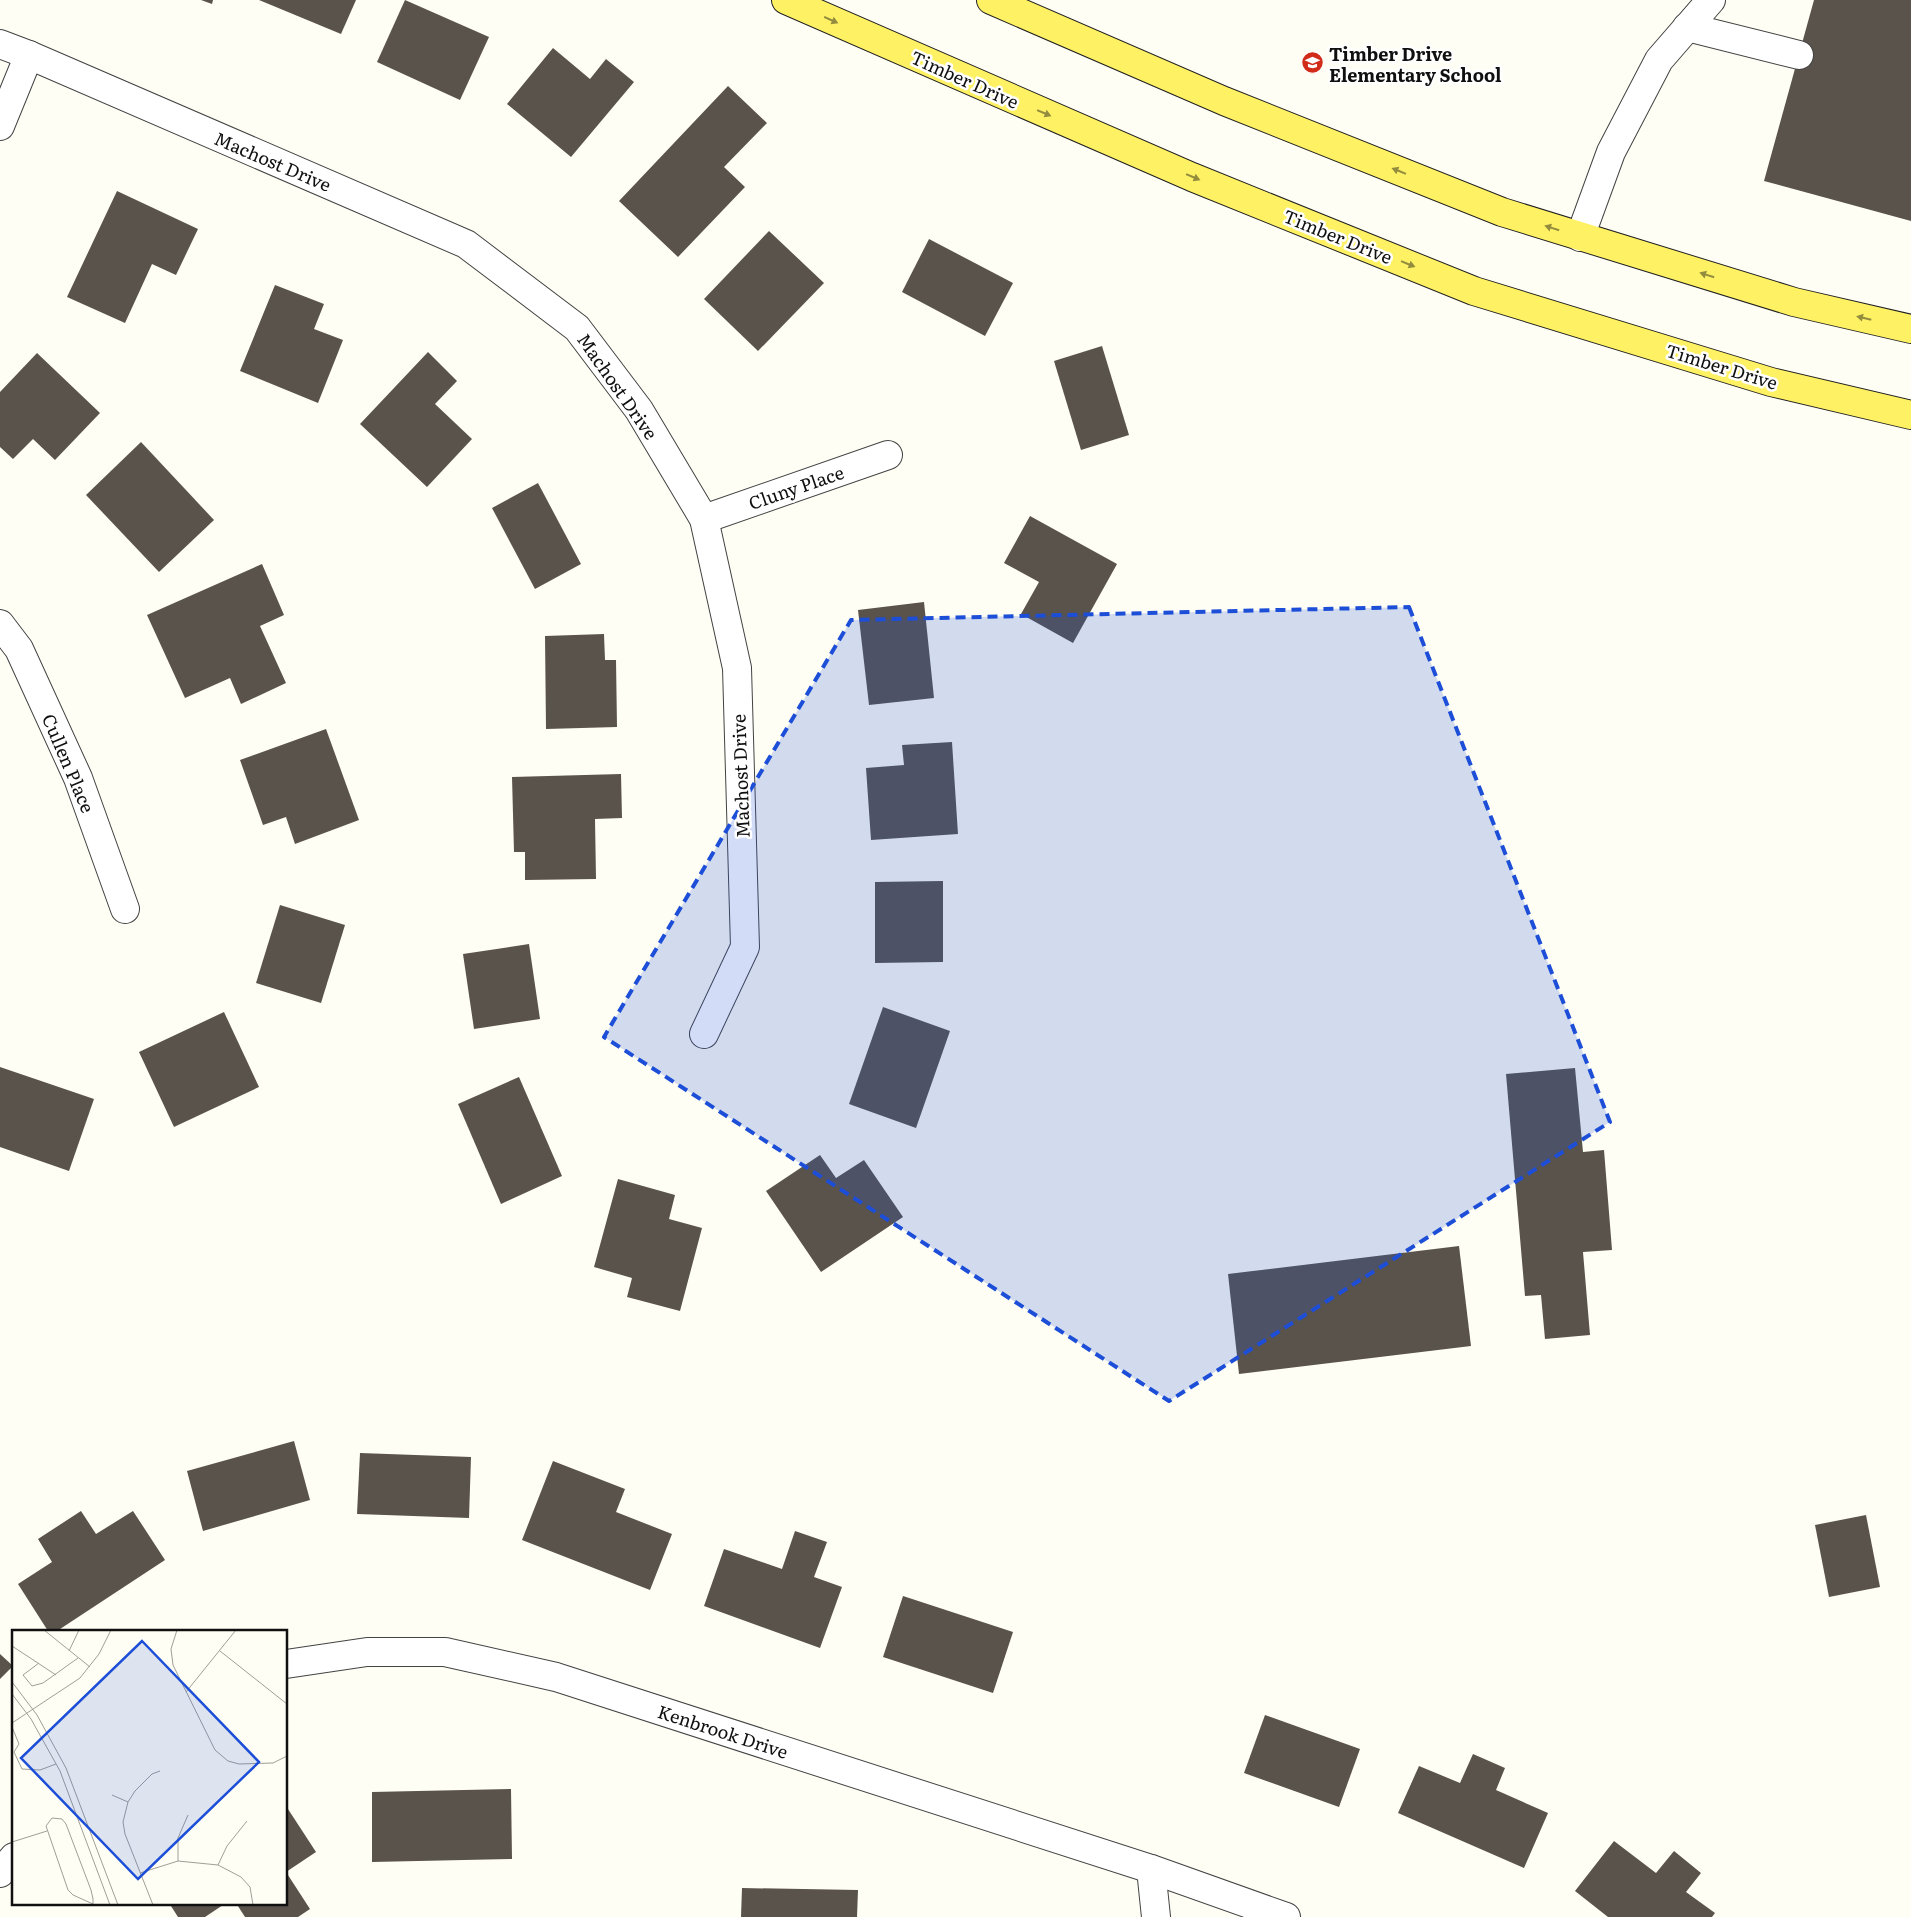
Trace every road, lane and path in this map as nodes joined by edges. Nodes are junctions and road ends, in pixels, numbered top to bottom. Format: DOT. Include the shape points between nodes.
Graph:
graph roads {
  1 [pos="786,0"];
  2 [pos="991,0"];
  3 [pos="1710,0"];
  4 [pos="1687,27"];
  5 [pos="0,44"];
  6 [pos="28,55"];
  7 [pos="1799,55"];
  8 [pos="0,126"];
  9 [pos="1580,237"];
  10 [pos="1911,329"];
  11 [pos="1911,415"];
  12 [pos="888,455"];
  13 [pos="704,519"];
  14 [pos="0,624"];
  15 [pos="126,910"];
  16 [pos="704,1034"];
  17 [pos="288,1664"];
  18 [pos="12,1859"];
  19 [pos="1151,1870"];
  20 [pos="0,1873"];
  21 [pos="1156,1917"];
  22 [pos="1286,1917"];
  1 -- 11 [label="main road, Timber Drive, one-way" via="1183,173 1474,291 1771,382"];
  9 -- 2 [label="main road, one-way" via="1502,212 1252,112"];
  3 -- 4 [label="street"];
  4 -- 7 [label="street"];
  4 -- 9 [label="street" via="1659,60 1610,152"];
  5 -- 6 [label="street, Machost Drive"];
  6 -- 8 [label="street"];
  6 -- 13 [label="street, Machost Drive" via="466,244 578,328 639,410"];
  10 -- 9 [label="main road, one-way" via="1794,302"];
  12 -- 13 [label="street, Cluny Place"];
  13 -- 16 [label="street, Machost Drive" via="737,668 745,947"];
  14 -- 15 [label="street, Cullen Place" via="19,649 78,778"];
  17 -- 19 [label="street, Kenbrook Drive" via="367,1652 445,1652 556,1677"];
  18 -- 20 [label="street"];
  19 -- 21 [label="street"];
  19 -- 22 [label="street, Kenbrook Drive"];
}
